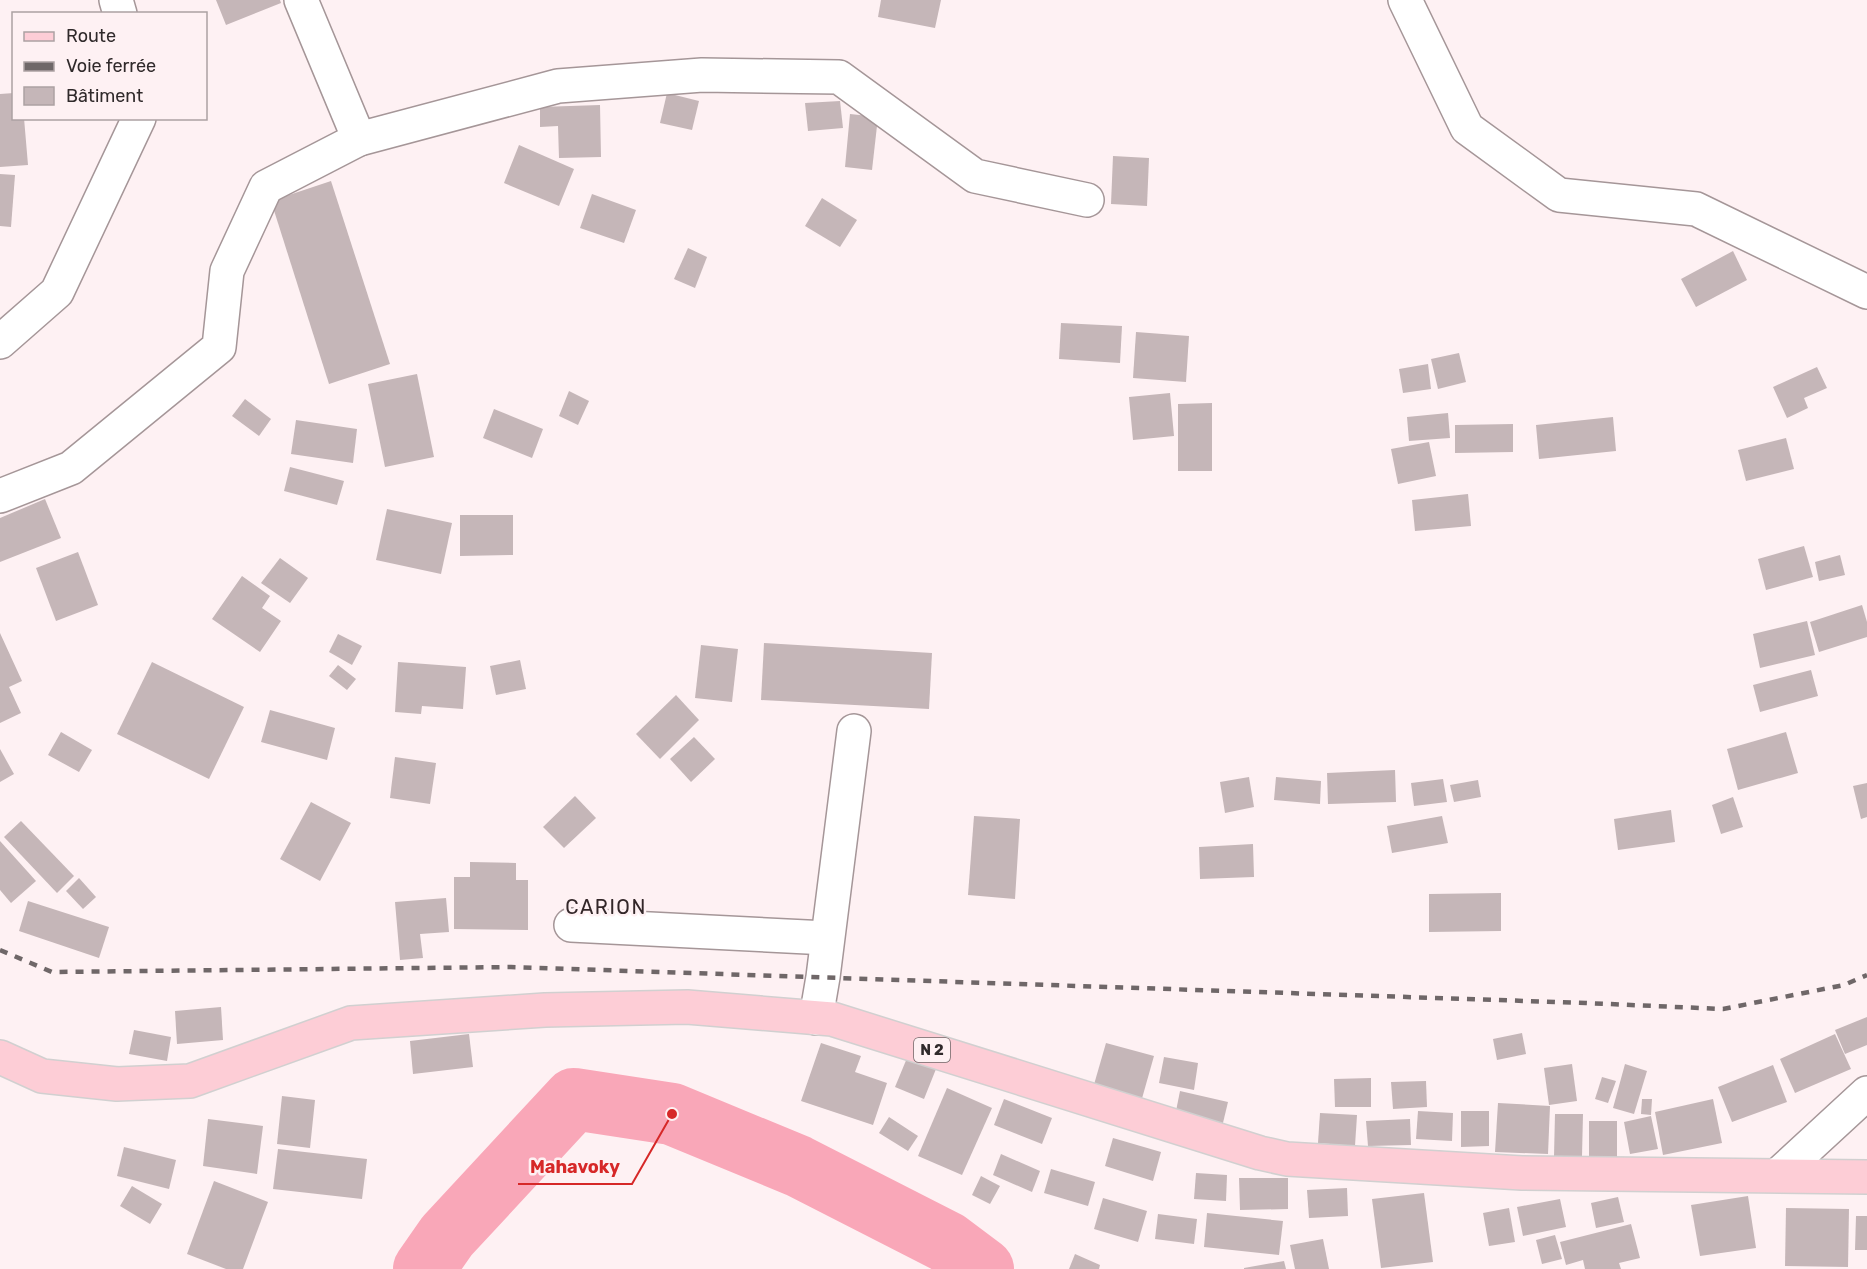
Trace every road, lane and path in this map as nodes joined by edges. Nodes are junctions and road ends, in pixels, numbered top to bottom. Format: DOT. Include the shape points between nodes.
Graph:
graph roads {
  1 [pos="301,0"];
  2 [pos="1405,0"];
  3 [pos="137,120"];
  4 [pos="359,139"];
  5 [pos="1087,200"];
  6 [pos="1867,292"];
  7 [pos="0,342"];
  8 [pos="0,496"];
  9 [pos="854,731"];
  10 [pos="571,925"];
  11 [pos="827,938"];
  12 [pos="816,1018"];
  13 [pos="0,1057"];
  14 [pos="1867,1093"];
  15 [pos="1778,1175"];
  16 [pos="1867,1177"];
  1 -- 4 [label="street"];
  2 -- 6 [label="street" via="1467,129 1559,195 1696,209"];
  3 -- 7 [label="street" via="57,292"];
  4 -- 5 [label="street" via="558,86 702,75 839,77 975,176"];
  4 -- 8 [label="street" via="266,187 227,271 219,347 71,468"];
  9 -- 11 [label="street"];
  10 -- 11 [label="street"];
  11 -- 12 [label="street"];
  12 -- 13 [label="main road, N 2" via="687,1007 545,1010 351,1023 190,1081 117,1084 42,1076"];
  12 -- 15 [label="main road, N 2" via="832,1019 1287,1159 1522,1173"];
  14 -- 15 [label="street"];
  15 -- 16 [label="main road, N 2"];
}
